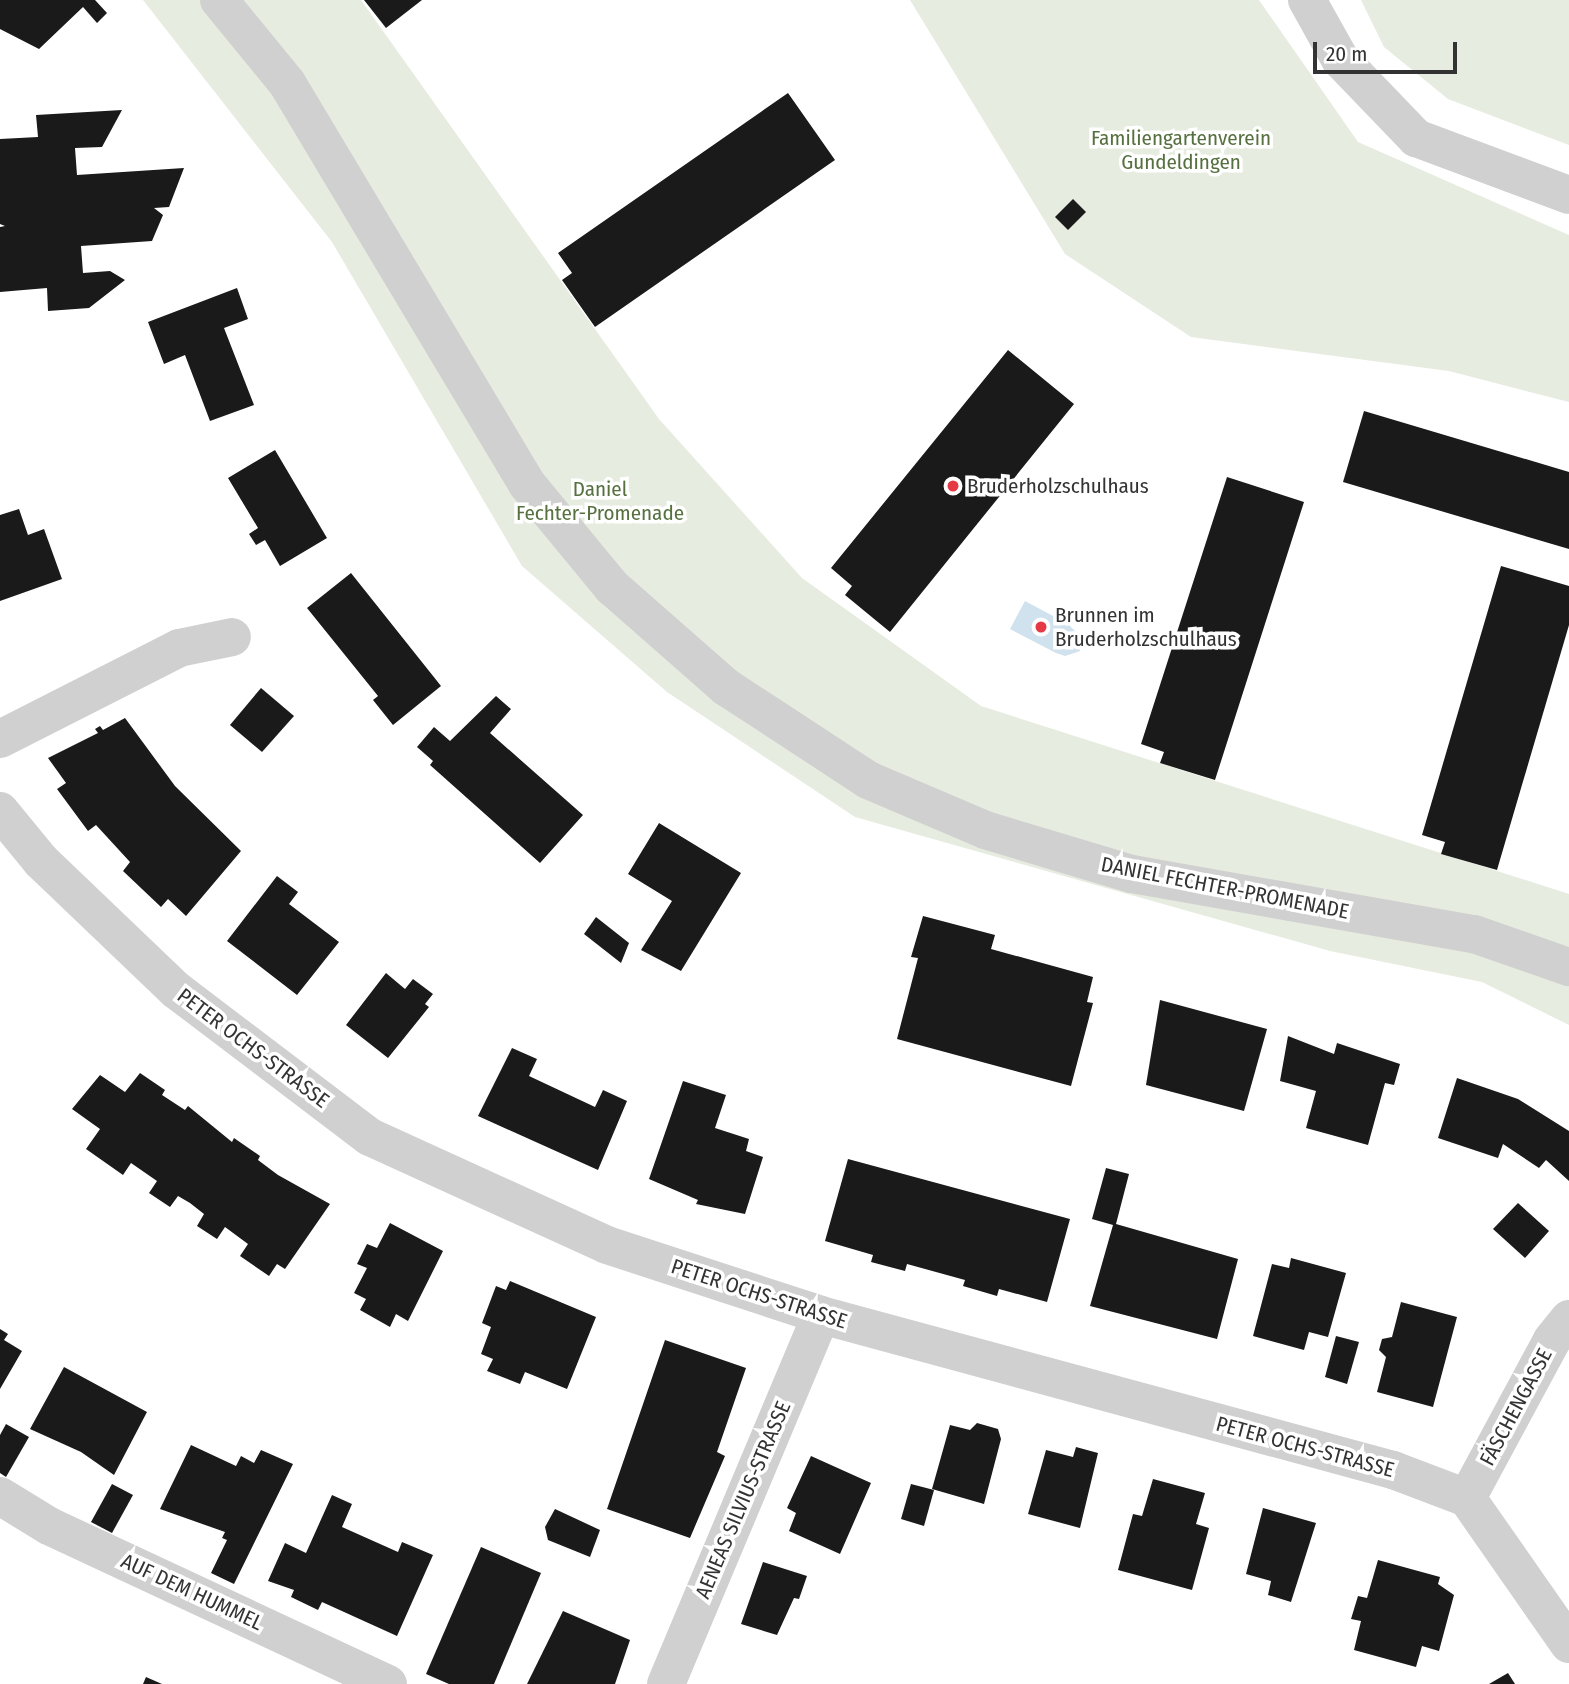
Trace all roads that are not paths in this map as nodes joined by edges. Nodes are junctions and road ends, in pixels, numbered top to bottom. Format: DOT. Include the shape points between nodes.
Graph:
graph roads {
  1 [pos="219,0"];
  2 [pos="1307,0"];
  3 [pos="1569,195"];
  4 [pos="232,637"];
  5 [pos="0,739"];
  6 [pos="0,811"];
  7 [pos="1569,967"];
  8 [pos="821,1315"];
  9 [pos="1569,1319"];
  10 [pos="0,1496"];
  11 [pos="1467,1499"];
  12 [pos="1569,1644"];
  13 [pos="388,1684"];
  14 [pos="666,1684"];
  1 -- 7 [label="street, DANIEL FECHTER-PROMENADE" via="287,83 527,484 612,587 726,687 868,780 985,830 1132,874 1475,934"];
  2 -- 3 [label="street" via="1340,59 1416,138"];
  4 -- 5 [label="street" via="180,648"];
  6 -- 8 [label="street, PETER OCHS-STRASSE" via="41,861 176,990 370,1137 607,1245"];
  8 -- 11 [label="street, PETER OCHS-STRASSE" via="1393,1470"];
  8 -- 14 [label="street, AENEAS SILVIUS-STRASSE"];
  9 -- 11 [label="street, FÄSCHENGASSE" via="1552,1340"];
  10 -- 13 [label="street, AUF DEM HUMMEL" via="48,1526"];
  11 -- 12 [label="street"];
}
